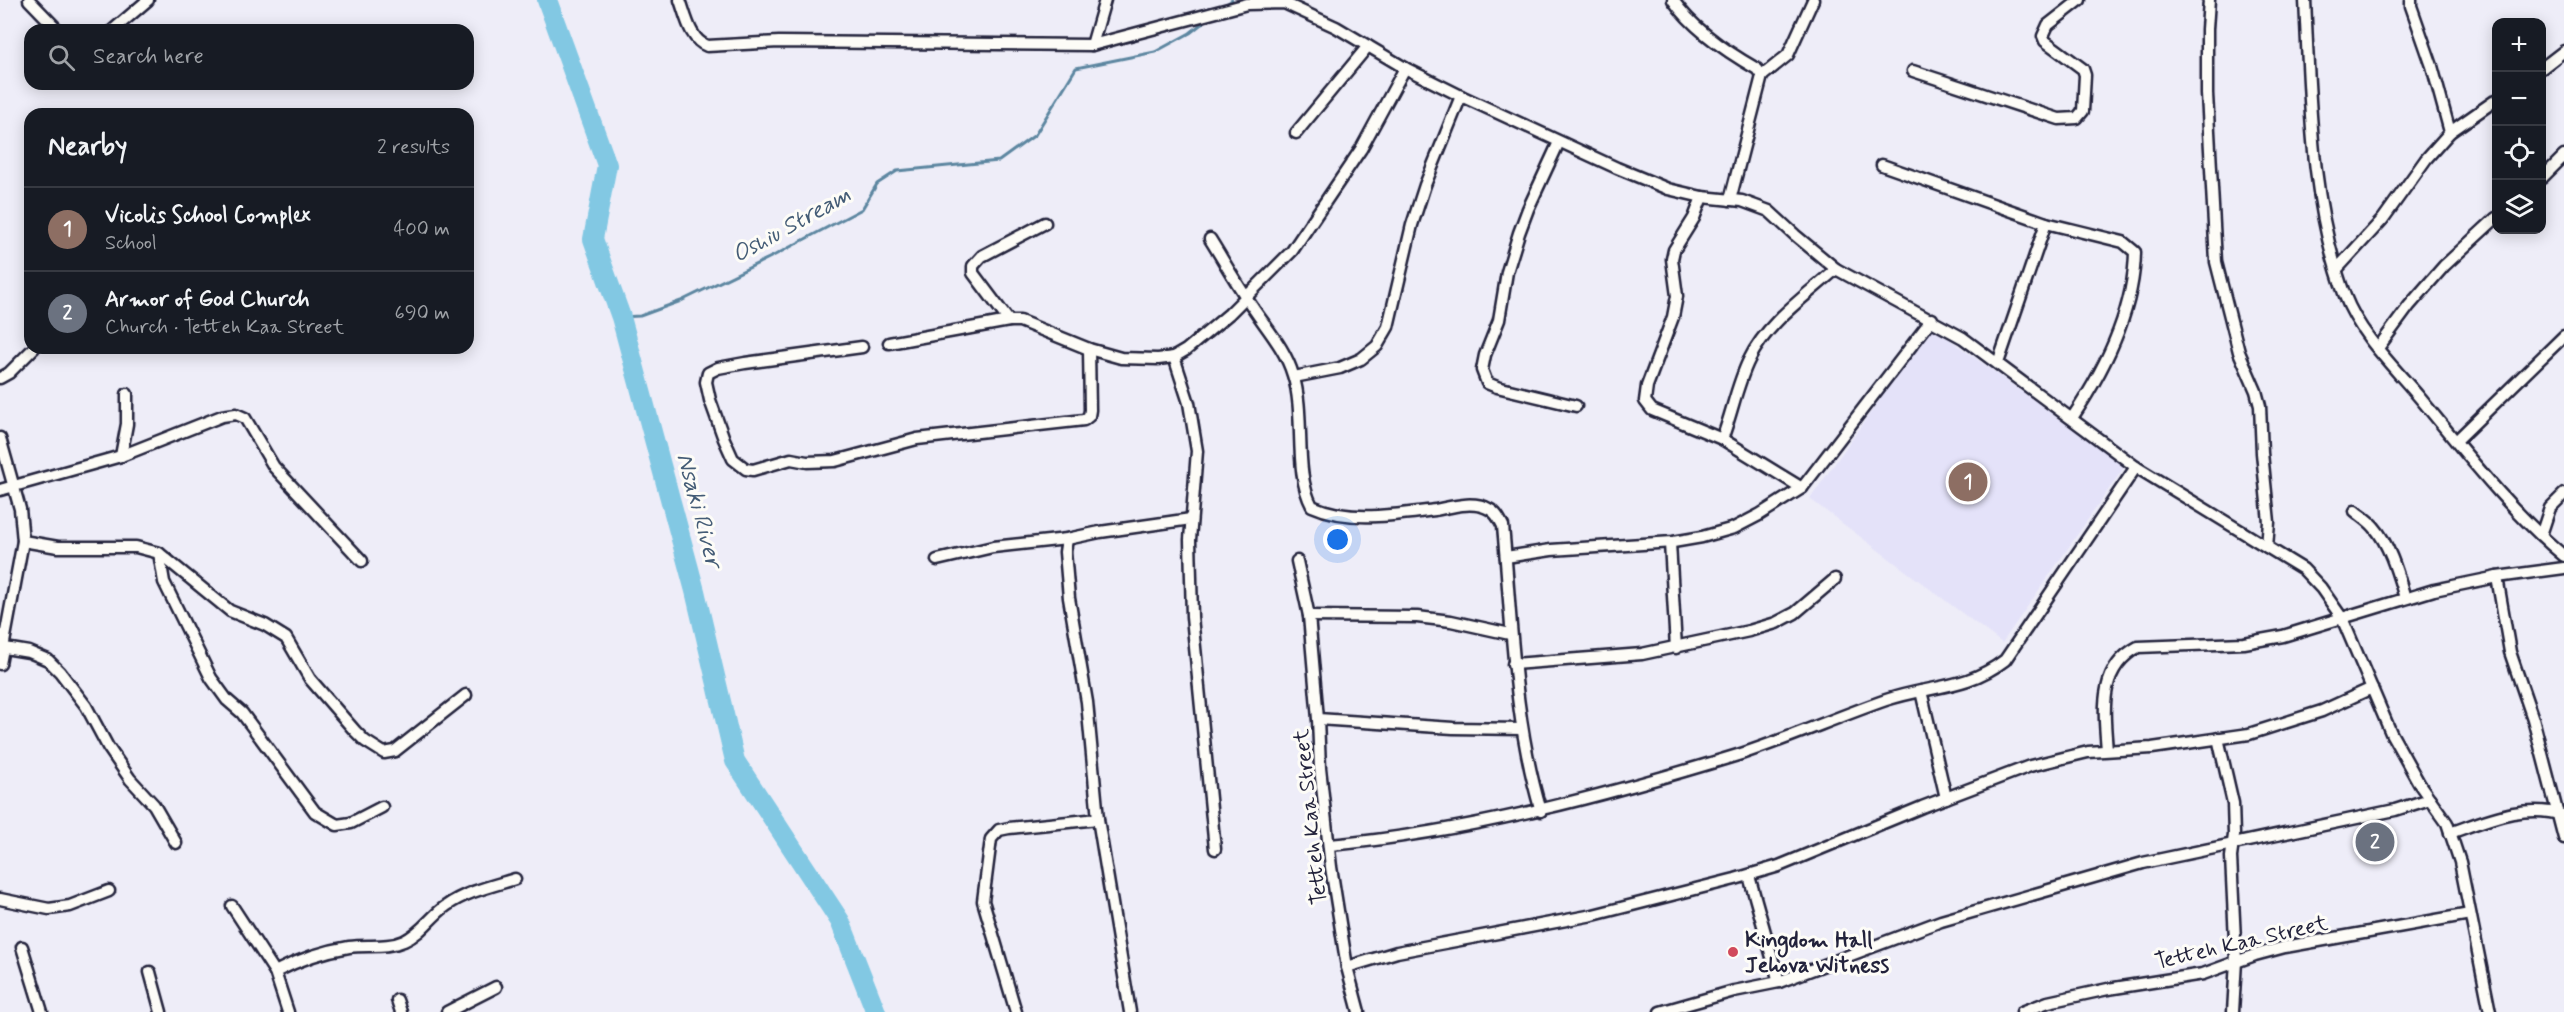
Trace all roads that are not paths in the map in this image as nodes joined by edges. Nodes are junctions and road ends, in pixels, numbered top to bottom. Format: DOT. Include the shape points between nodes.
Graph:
graph roads {
  1 [pos="29,0"];
  2 [pos="148,0"];
  3 [pos="680,0"];
  4 [pos="1105,0"];
  5 [pos="1673,0"];
  6 [pos="1813,0"];
  7 [pos="2080,0"];
  8 [pos="2209,0"];
  9 [pos="2305,0"];
  10 [pos="2411,0"];
  11 [pos="52,24"];
  12 [pos="120,24"];
  13 [pos="1092,45"];
  14 [pos="1368,46"];
  15 [pos="2564,51"];
  16 [pos="2546,64"];
  17 [pos="1405,68"];
  18 [pos="1913,71"];
  19 [pos="1762,76"];
  20 [pos="1461,96"];
  21 [pos="2492,103"];
  22 [pos="2450,132"];
  23 [pos="1296,133"];
  24 [pos="1559,142"];
  25 [pos="2564,156"];
  26 [pos="1882,165"];
  27 [pos="2546,173"];
  28 [pos="1702,197"];
  29 [pos="1730,200"];
  30 [pos="2492,222"];
  31 [pos="1045,223"];
  32 [pos="2046,223"];
  33 [pos="1210,239"];
  34 [pos="1836,269"];
  35 [pos="2337,270"];
  36 [pos="1246,298"];
  37 [pos="1932,319"];
  38 [pos="1009,321"];
  39 [pos="2564,336"];
  40 [pos="889,343"];
  41 [pos="862,347"];
  42 [pos="2378,348"];
  43 [pos="1089,350"];
  44 [pos="28,354"];
  45 [pos="1174,357"];
  46 [pos="1998,363"];
  47 [pos="1294,377"];
  48 [pos="0,378"];
  49 [pos="127,394"];
  50 [pos="1576,406"];
  51 [pos="2072,418"];
  52 [pos="0,438"];
  53 [pos="1722,439"];
  54 [pos="2456,441"];
  55 [pos="121,456"];
  56 [pos="2136,467"];
  57 [pos="14,487"];
  58 [pos="1802,488"];
  59 [pos="0,490"];
  60 [pos="2564,494"];
  61 [pos="2355,512"];
  62 [pos="1191,519"];
  63 [pos="2541,535"];
  64 [pos="1067,540"];
  65 [pos="24,541"];
  66 [pos="1670,543"];
  67 [pos="2267,547"];
  68 [pos="159,553"];
  69 [pos="2564,556"];
  70 [pos="1506,557"];
  71 [pos="937,560"];
  72 [pos="362,561"];
  73 [pos="1297,561"];
  74 [pos="2564,568"];
  75 [pos="2497,577"];
  76 [pos="1835,579"];
  77 [pos="2405,598"];
  78 [pos="1309,616"];
  79 [pos="2342,618"];
  80 [pos="1510,634"];
  81 [pos="4,648"];
  82 [pos="1676,648"];
  83 [pos="0,663"];
  84 [pos="1513,664"];
  85 [pos="2372,688"];
  86 [pos="1921,691"];
  87 [pos="466,695"];
  88 [pos="1318,719"];
  89 [pos="1522,729"];
  90 [pos="2218,738"];
  91 [pos="2107,750"];
  92 [pos="1946,798"];
  93 [pos="2430,799"];
  94 [pos="382,807"];
  95 [pos="1541,811"];
  96 [pos="2561,815"];
  97 [pos="1098,819"];
  98 [pos="2450,833"];
  99 [pos="2564,838"];
  100 [pos="176,843"];
  101 [pos="2233,843"];
  102 [pos="1330,845"];
  103 [pos="1215,849"];
  104 [pos="1749,876"];
  105 [pos="515,879"];
  106 [pos="109,891"];
  107 [pos="0,899"];
  108 [pos="232,906"];
  109 [pos="2470,914"];
  110 [pos="22,947"];
  111 [pos="2236,961"];
  112 [pos="1347,967"];
  113 [pos="150,972"];
  114 [pos="275,972"];
  115 [pos="1779,982"];
  116 [pos="496,987"];
  117 [pos="397,1000"];
  118 [pos="42,1012"];
  119 [pos="161,1012"];
  120 [pos="288,1012"];
  121 [pos="401,1012"];
  122 [pos="447,1012"];
  123 [pos="1016,1012"];
  124 [pos="1130,1012"];
  125 [pos="1359,1012"];
  126 [pos="1660,1012"];
  127 [pos="2022,1012"];
  128 [pos="2233,1012"];
  129 [pos="2490,1012"];
  1 -- 11 [label="street"];
  2 -- 12 [label="street"];
  3 -- 13 [label="street" via="694,35 707,46 779,42"];
  4 -- 13 [label="street"];
  5 -- 19 [label="street" via="1713,40"];
  6 -- 19 [label="street" via="1788,55"];
  7 -- 18 [label="street" via="2048,24 2043,36 2083,69 2083,111 2077,118 2059,119"];
  8 -- 67 [label="street" via="2207,94 2216,262 2236,342 2260,406 2269,522"];
  9 -- 35 [label="street" via="2311,117 2323,215"];
  10 -- 22 [label="street"];
  13 -- 14 [label="street" via="1247,4 1284,3"];
  14 -- 17 [label="street"];
  14 -- 23 [label="street"];
  15 -- 16 [label="street"];
  17 -- 20 [label="street"];
  17 -- 36 [label="street" via="1361,149 1292,251"];
  19 -- 29 [label="street"];
  20 -- 24 [label="street"];
  20 -- 47 [label="street" via="1425,185 1388,327 1377,346 1340,368"];
  21 -- 22 [label="street"];
  22 -- 35 [label="street" via="2383,219"];
  24 -- 28 [label="street" via="1668,189"];
  24 -- 50 [label="street" via="1519,233 1499,320 1482,370 1487,382 1497,387"];
  25 -- 27 [label="street"];
  26 -- 32 [label="street"];
  28 -- 29 [label="street"];
  28 -- 53 [label="street" via="1674,250 1674,317 1647,386 1645,401 1652,411"];
  29 -- 34 [label="street" via="1757,204 1769,211"];
  30 -- 42 [label="street" via="2444,266"];
  31 -- 38 [label="street" via="982,256 973,266 973,273"];
  32 -- 46 [label="street"];
  32 -- 51 [label="street" via="2123,242 2135,252 2130,299 2110,353"];
  33 -- 36 [label="street"];
  34 -- 37 [label="street"];
  34 -- 53 [label="street" via="1785,315 1755,349"];
  35 -- 42 [label="street" via="2346,299"];
  36 -- 45 [label="street"];
  36 -- 47 [label="street" via="1282,349"];
  37 -- 46 [label="street"];
  37 -- 58 [label="street"];
  38 -- 40 [label="street"];
  38 -- 43 [label="street" via="1047,330"];
  39 -- 54 [label="street"];
  41 -- 43 [label="street" via="745,363 708,373 710,400 733,459 753,470 791,459 835,461 917,439 1084,420 1090,410"];
  42 -- 54 [label="street"];
  43 -- 45 [label="street" via="1141,360"];
  44 -- 48 [label="street"];
  45 -- 62 [label="street" via="1190,403 1197,451"];
  46 -- 51 [label="street"];
  47 -- 70 [label="street" via="1304,492 1312,506 1335,514 1368,517 1455,506 1489,508 1503,526"];
  49 -- 55 [label="street"];
  51 -- 56 [label="street"];
  52 -- 57 [label="street"];
  53 -- 58 [label="street"];
  54 -- 63 [label="street"];
  55 -- 57 [label="street"];
  55 -- 72 [label="street" via="236,414 245,418 274,467"];
  56 -- 67 [label="street"];
  56 -- 86 [label="street" via="2005,660 1988,673 1967,681"];
  57 -- 59 [label="street"];
  57 -- 65 [label="street"];
  58 -- 66 [label="street" via="1734,528"];
  60 -- 63 [label="street" via="2550,508"];
  61 -- 77 [label="street" via="2381,538"];
  62 -- 64 [label="street"];
  62 -- 103 [label="street" via="1192,617"];
  63 -- 69 [label="street"];
  64 -- 71 [label="street" via="993,547"];
  64 -- 97 [label="street" via="1069,598 1087,702"];
  65 -- 68 [label="street" via="58,546 136,547"];
  65 -- 81 [label="street"];
  66 -- 70 [label="street" via="1551,550"];
  66 -- 82 [label="street"];
  67 -- 79 [label="street" via="2303,569"];
  68 -- 87 [label="street" via="230,611 286,638 310,679 365,741 384,753 395,751"];
  68 -- 94 [label="street" via="164,582 211,678 242,713 315,812 337,825 351,823"];
  70 -- 80 [label="street"];
  73 -- 78 [label="street, Tetteh Kaa Street"];
  74 -- 75 [label="street"];
  75 -- 77 [label="street"];
  75 -- 96 [label="street" via="2510,652"];
  76 -- 82 [label="street" via="1807,605 1776,623"];
  77 -- 79 [label="street"];
  78 -- 80 [label="street" via="1417,617"];
  78 -- 88 [label="street, Tetteh Kaa Street"];
  79 -- 85 [label="street"];
  79 -- 91 [label="street" via="2244,643 2138,647 2126,653 2108,680 2104,699"];
  80 -- 84 [label="street"];
  81 -- 83 [label="street"];
  81 -- 100 [label="street" via="48,660 60,672 86,706 130,779 159,812"];
  82 -- 84 [label="street"];
  84 -- 89 [label="street"];
  85 -- 90 [label="street" via="2289,723"];
  85 -- 93 [label="street" via="2391,733"];
  86 -- 92 [label="street"];
  86 -- 95 [label="street" via="1868,706 1743,753"];
  88 -- 89 [label="street"];
  88 -- 102 [label="street, Tetteh Kaa Street"];
  89 -- 95 [label="street" via="1530,777"];
  90 -- 91 [label="street"];
  90 -- 101 [label="street" via="2233,803"];
  91 -- 92 [label="street" via="2030,766"];
  92 -- 104 [label="street"];
  93 -- 98 [label="street"];
  93 -- 101 [label="street" via="2395,810"];
  95 -- 102 [label="street" via="1387,840"];
  96 -- 98 [label="street" via="2540,810 2509,814"];
  96 -- 99 [label="street"];
  97 -- 123 [label="street" via="1009,828 999,830 992,839 983,902"];
  97 -- 124 [label="street"];
  98 -- 109 [label="street"];
  101 -- 111 [label="street"];
  101 -- 115 [label="street" via="2142,863 1941,921"];
  102 -- 112 [label="street, Tetteh Kaa Street"];
  104 -- 112 [label="street" via="1593,915 1396,952"];
  104 -- 115 [label="street"];
  105 -- 114 [label="street" via="446,906 404,941 350,946"];
  106 -- 107 [label="street" via="70,906 49,909"];
  108 -- 114 [label="street"];
  109 -- 111 [label="street, Tetteh Kaa Street" via="2285,947"];
  109 -- 129 [label="street"];
  110 -- 118 [label="street"];
  111 -- 127 [label="street, Tetteh Kaa Street" via="2203,974 2108,989"];
  111 -- 128 [label="street"];
  112 -- 125 [label="street, Tetteh Kaa Street"];
  113 -- 119 [label="street"];
  114 -- 120 [label="street"];
  115 -- 126 [label="street"];
  116 -- 122 [label="street"];
  117 -- 121 [label="street"];
}
